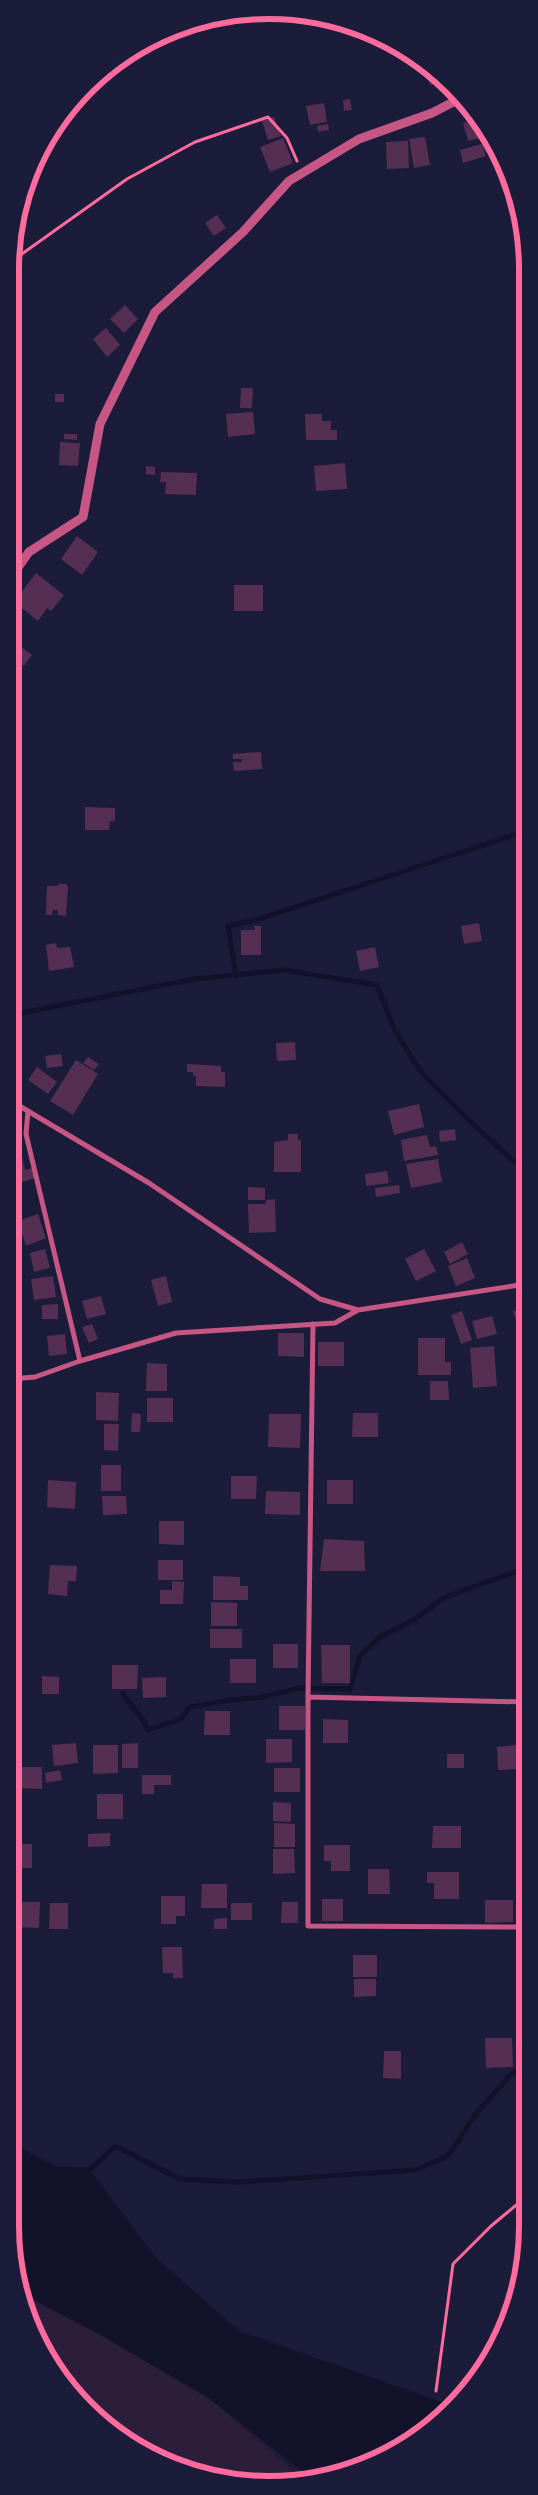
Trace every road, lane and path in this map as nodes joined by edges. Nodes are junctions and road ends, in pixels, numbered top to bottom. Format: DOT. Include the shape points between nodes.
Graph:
graph roads {
  1 [pos="454,101"];
  2 [pos="303,172"];
  3 [pos="19,256"];
  4 [pos="19,566"];
  5 [pos="19,1106"];
  6 [pos="28,1111"];
  7 [pos="519,1285"];
  8 [pos="358,1310"];
  9 [pos="313,1324"];
  10 [pos="80,1361"];
  11 [pos="19,1378"];
  12 [pos="308,1697"];
  13 [pos="519,1702"];
  14 [pos="519,1927"];
  15 [pos="519,2203"];
  16 [pos="436,2391"];
  1 -- 2 [label="street" via="359,140"];
  2 -- 3 [label="path" via="287,138 268,117 195,142 126,179"];
  2 -- 4 [label="street" via="289,181 243,232 155,312 100,424 83,517 28,552"];
  5 -- 6 [label="street"];
  6 -- 8 [label="street" via="149,1183 320,1299"];
  6 -- 10 [label="street" via="26,1134"];
  7 -- 8 [label="street"];
  8 -- 9 [label="street" via="335,1323"];
  9 -- 10 [label="street" via="176,1333"];
  9 -- 12 [label="street"];
  10 -- 11 [label="street" via="35,1377"];
  12 -- 13 [label="street"];
  12 -- 14 [label="street" via="308,1926"];
  15 -- 16 [label="path" via="453,2264"];
}
